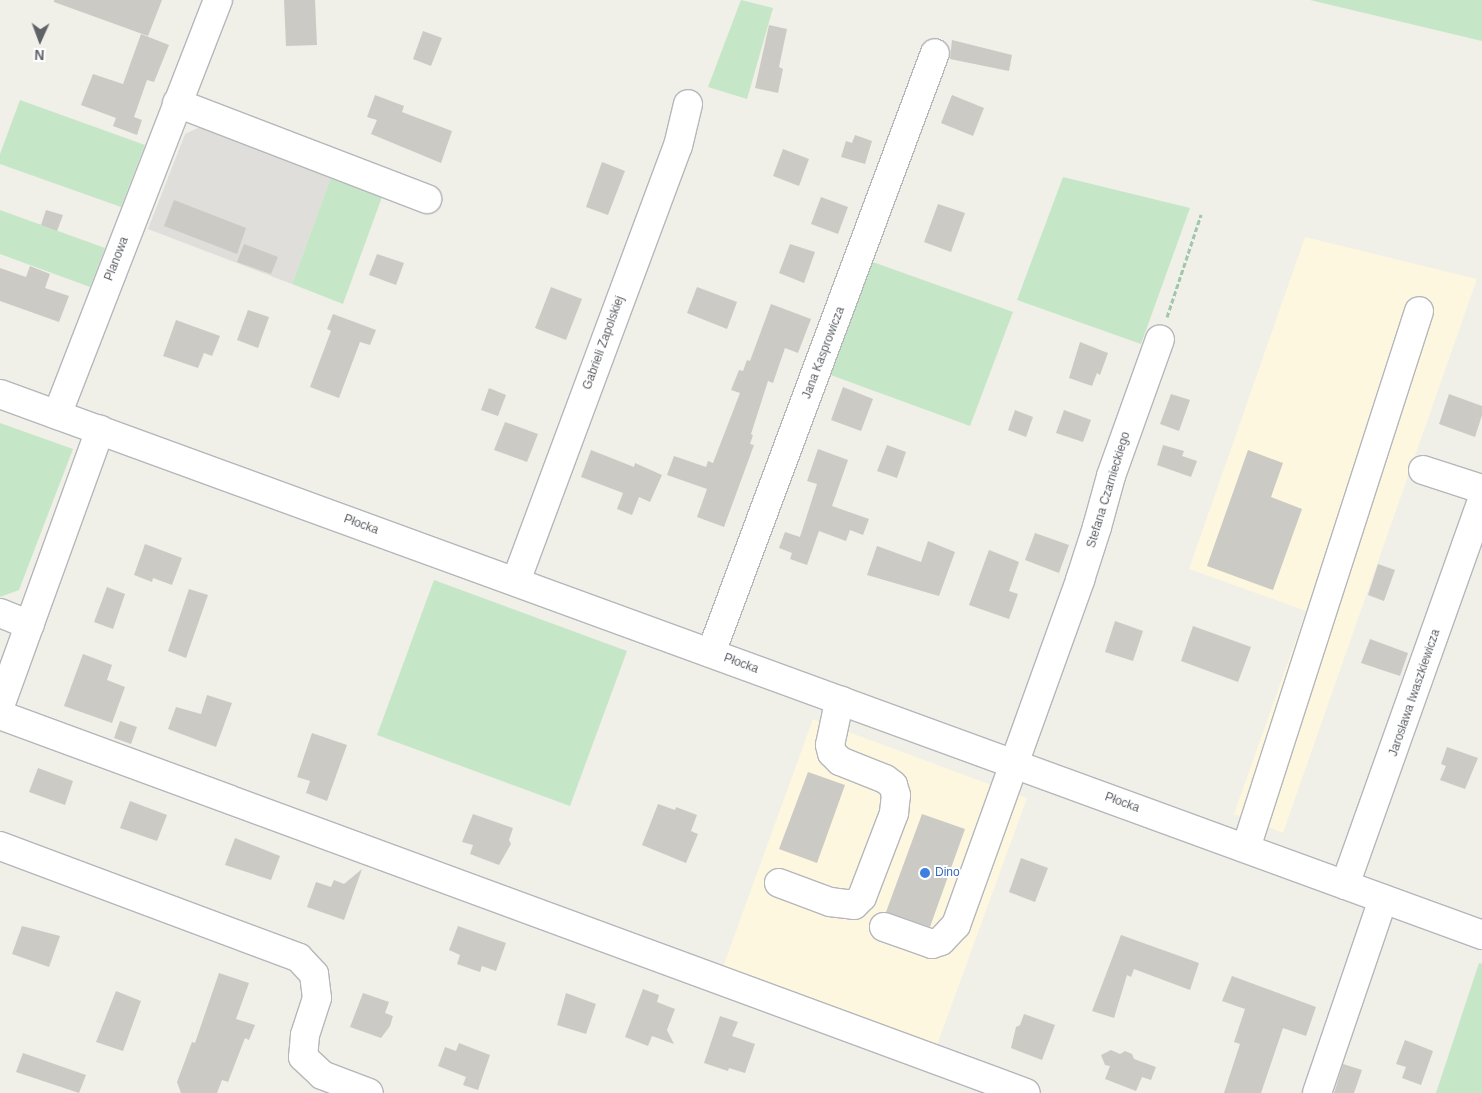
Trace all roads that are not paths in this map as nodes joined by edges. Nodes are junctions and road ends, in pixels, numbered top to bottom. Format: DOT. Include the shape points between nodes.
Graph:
graph roads {
  1 [pos="218,0"];
  2 [pos="935,53"];
  3 [pos="177,103"];
  4 [pos="688,104"];
  5 [pos="427,199"];
  6 [pos="1419,312"];
  7 [pos="1160,339"];
  8 [pos="0,394"];
  9 [pos="57,415"];
  10 [pos="100,430"];
  11 [pos="1423,470"];
  12 [pos="1482,489"];
  13 [pos="1482,500"];
  14 [pos="516,581"];
  15 [pos="0,614"];
  16 [pos="30,624"];
  17 [pos="711,653"];
  18 [pos="842,701"];
  19 [pos="0,706"];
  20 [pos="0,715"];
  21 [pos="1014,764"];
  22 [pos="0,846"];
  23 [pos="1246,848"];
  24 [pos="779,883"];
  25 [pos="1345,885"];
  26 [pos="1383,898"];
  27 [pos="884,927"];
  28 [pos="1482,935"];
  29 [pos="369,1093"];
  30 [pos="1026,1093"];
  31 [pos="1317,1093"];
  1 -- 3 [label="street, Planowa"];
  2 -- 17 [label="street, Jana Kasprowicza"];
  3 -- 5 [label="street"];
  3 -- 9 [label="street, Planowa"];
  4 -- 14 [label="street, Gabrieli Zapolskiej" via="678,146"];
  6 -- 23 [label="street"];
  7 -- 21 [label="street, Stefana Czarnieckiego" via="1110,476 1080,580"];
  8 -- 9 [label="street, Płocka"];
  9 -- 10 [label="street, Płocka"];
  10 -- 14 [label="street, Płocka"];
  10 -- 16 [label="street"];
  11 -- 12 [label="street"];
  13 -- 25 [label="street, Jarosława Iwaszkiewicza"];
  14 -- 17 [label="street, Płocka"];
  15 -- 16 [label="street"];
  16 -- 19 [label="street"];
  17 -- 18 [label="street, Płocka"];
  18 -- 21 [label="street, Płocka"];
  18 -- 24 [label="street" via="830,745 832,753 840,761 893,785 896,795 894,813 862,897 854,904 830,902"];
  20 -- 30 [label="street"];
  21 -- 23 [label="street, Płocka"];
  21 -- 27 [label="street, Stefana Czarnieckiego" via="956,925 941,942 932,944"];
  22 -- 29 [label="street" via="298,958 314,974 317,998 305,1035 303,1057 322,1075"];
  23 -- 25 [label="street, Płocka"];
  25 -- 26 [label="street, Płocka"];
  26 -- 28 [label="street, Płocka"];
  26 -- 31 [label="street"];
}
